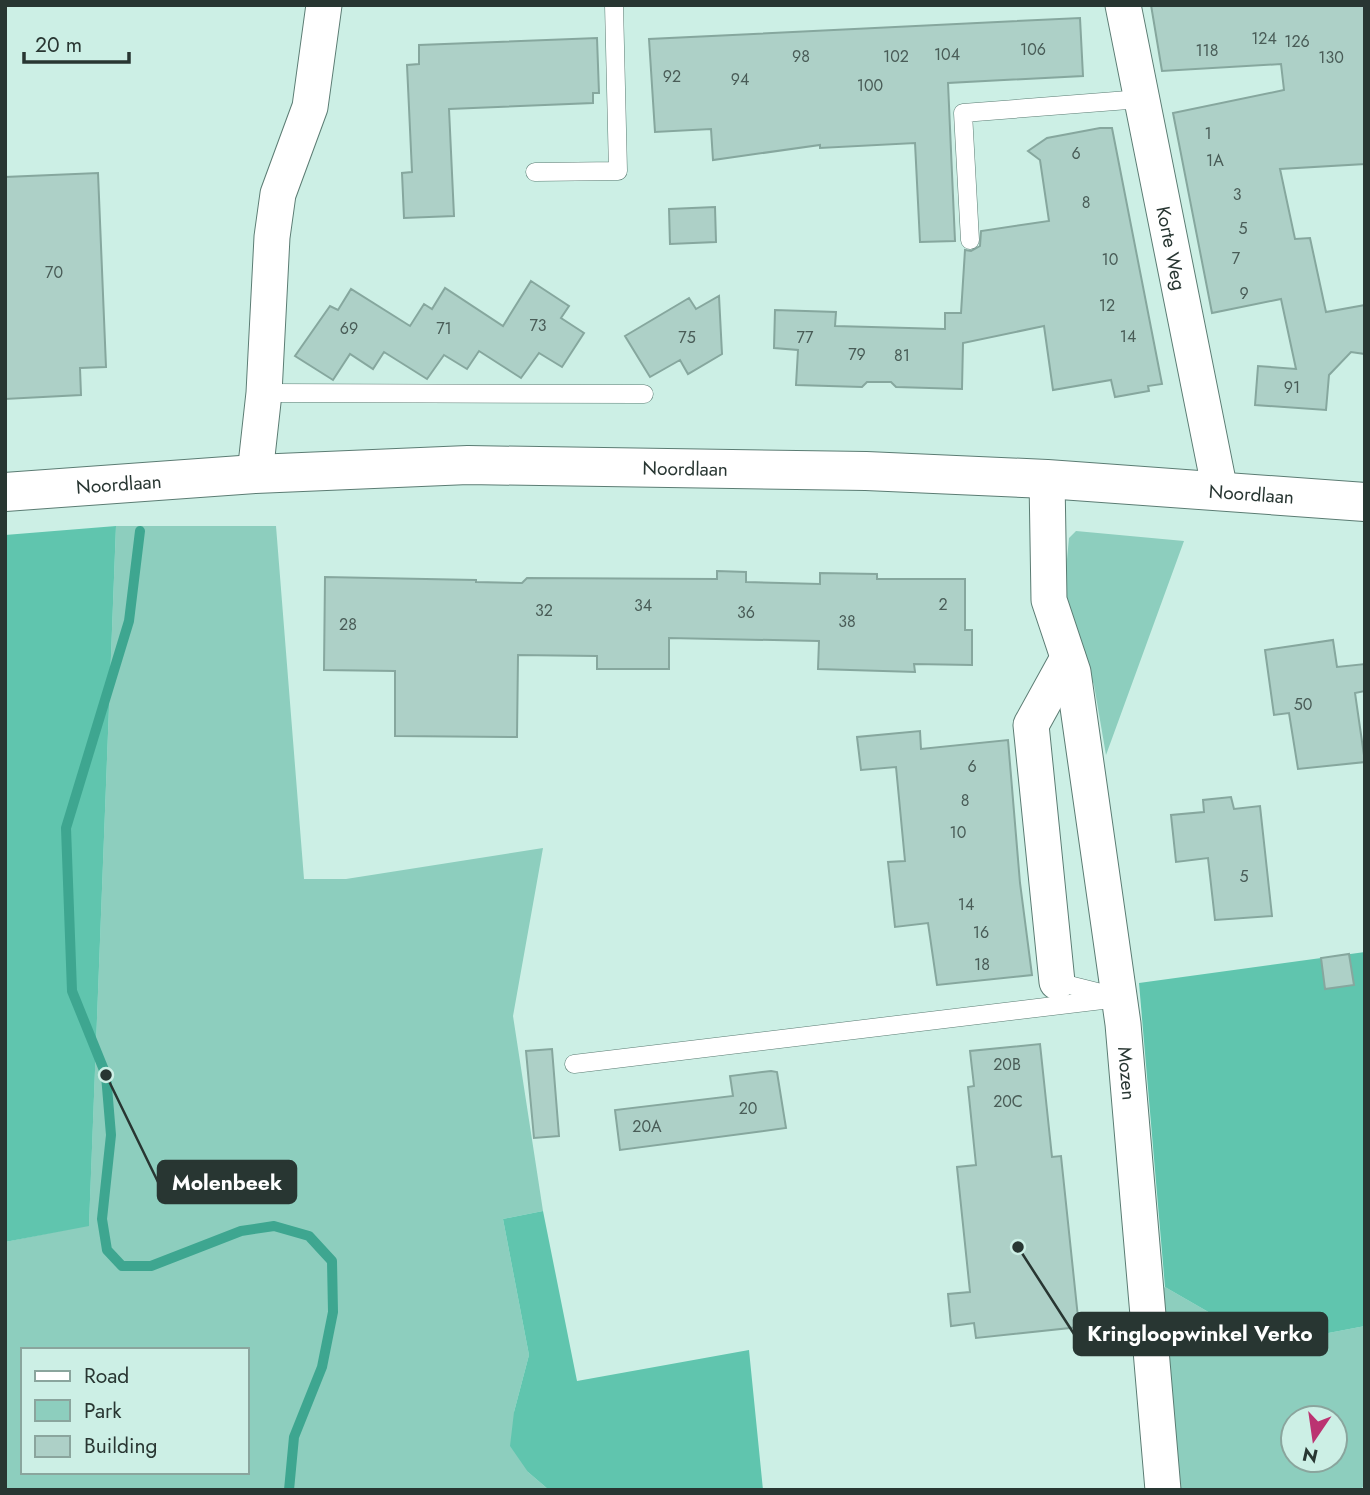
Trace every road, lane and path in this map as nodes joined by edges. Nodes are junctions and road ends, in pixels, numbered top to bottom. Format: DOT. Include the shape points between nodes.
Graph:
graph roads {
  1 [pos="324,5"];
  2 [pos="614,5"];
  3 [pos="1123,5"];
  4 [pos="1141,99"];
  5 [pos="536,172"];
  6 [pos="970,240"];
  7 [pos="264,393"];
  8 [pos="644,394"];
  9 [pos="255,474"];
  10 [pos="1046,479"];
  11 [pos="1220,491"];
  12 [pos="5,492"];
  13 [pos="1365,502"];
  14 [pos="1068,658"];
  15 [pos="1057,982"];
  16 [pos="1119,998"];
  17 [pos="574,1064"];
  18 [pos="1163,1490"];
  1 -- 7 [label="street" via="310,107 278,194"];
  2 -- 5 [label="lane" via="618,171"];
  3 -- 4 [label="street, Korte Weg"];
  4 -- 6 [label="lane" via="963,113"];
  4 -- 11 [label="street, Korte Weg"];
  7 -- 8 [label="lane"];
  7 -- 9 [label="street"];
  9 -- 10 [label="street, Noordlaan" via="468,465 866,471"];
  9 -- 12 [label="street, Noordlaan"];
  10 -- 11 [label="street, Noordlaan"];
  10 -- 14 [label="street, Mozen" via="1049,600"];
  11 -- 13 [label="street, Noordlaan"];
  14 -- 15 [label="street" via="1031,725"];
  14 -- 16 [label="street, Mozen"];
  15 -- 16 [label="lane"];
  16 -- 17 [label="lane"];
  16 -- 18 [label="street, Mozen"];
}
